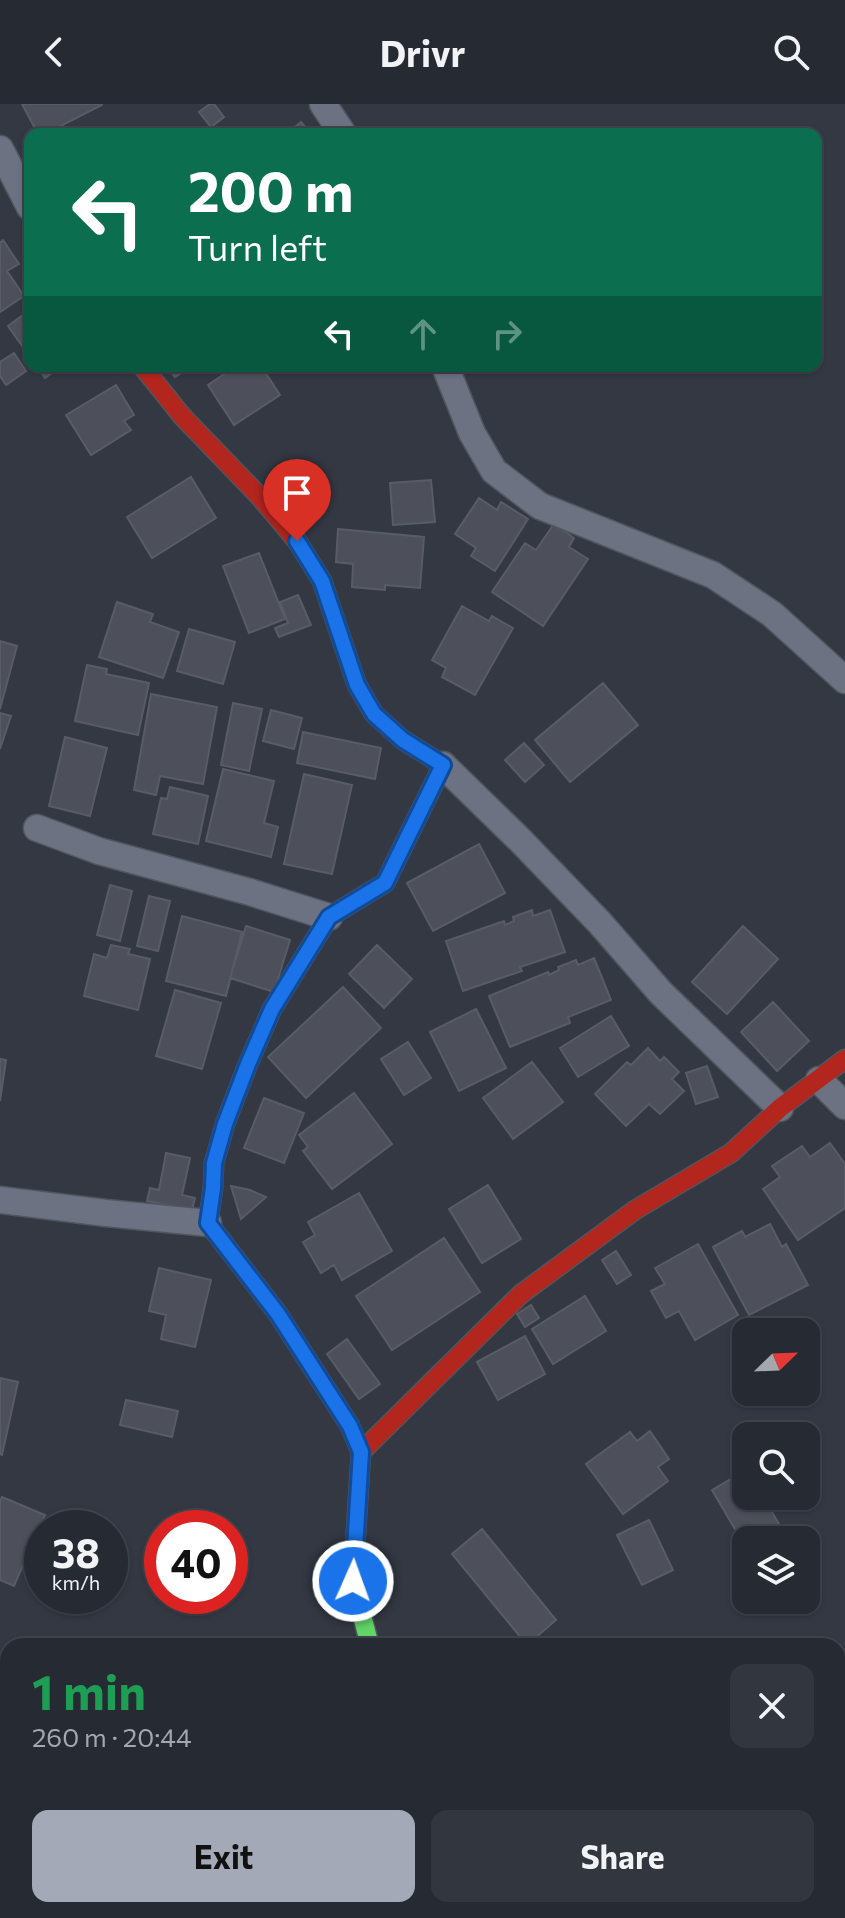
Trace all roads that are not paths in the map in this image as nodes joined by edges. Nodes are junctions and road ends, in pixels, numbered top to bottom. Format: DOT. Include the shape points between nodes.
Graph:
graph roads {
  1 [pos="323,104"];
  2 [pos="339,128"];
  3 [pos="0,149"];
  4 [pos="24,195"];
  5 [pos="147,372"];
  6 [pos="447,372"];
  7 [pos="845,680"];
  8 [pos="443,765"];
  9 [pos="37,828"];
  10 [pos="329,917"];
  11 [pos="845,1059"];
  12 [pos="819,1080"];
  13 [pos="845,1106"];
  14 [pos="780,1108"];
  15 [pos="0,1200"];
  16 [pos="208,1223"];
  17 [pos="361,1452"];
  18 [pos="368,1638"];
  1 -- 2 [label="street"];
  3 -- 4 [label="street"];
  5 -- 8 [label="street" via="297,541 322,581 357,685 374,714"];
  6 -- 7 [label="street" via="494,471 540,506 713,575 772,614"];
  8 -- 10 [label="street" via="385,883"];
  8 -- 14 [label="street" via="600,923 661,993"];
  9 -- 10 [label="street"];
  10 -- 16 [label="street" via="272,1009 248,1064 214,1163"];
  11 -- 12 [label="street"];
  12 -- 13 [label="street"];
  12 -- 14 [label="street"];
  14 -- 17 [label="street" via="731,1153 635,1210 521,1294"];
  15 -- 16 [label="street"];
  16 -- 17 [label="street" via="278,1314"];
  17 -- 18 [label="street" via="353,1581"];
}
